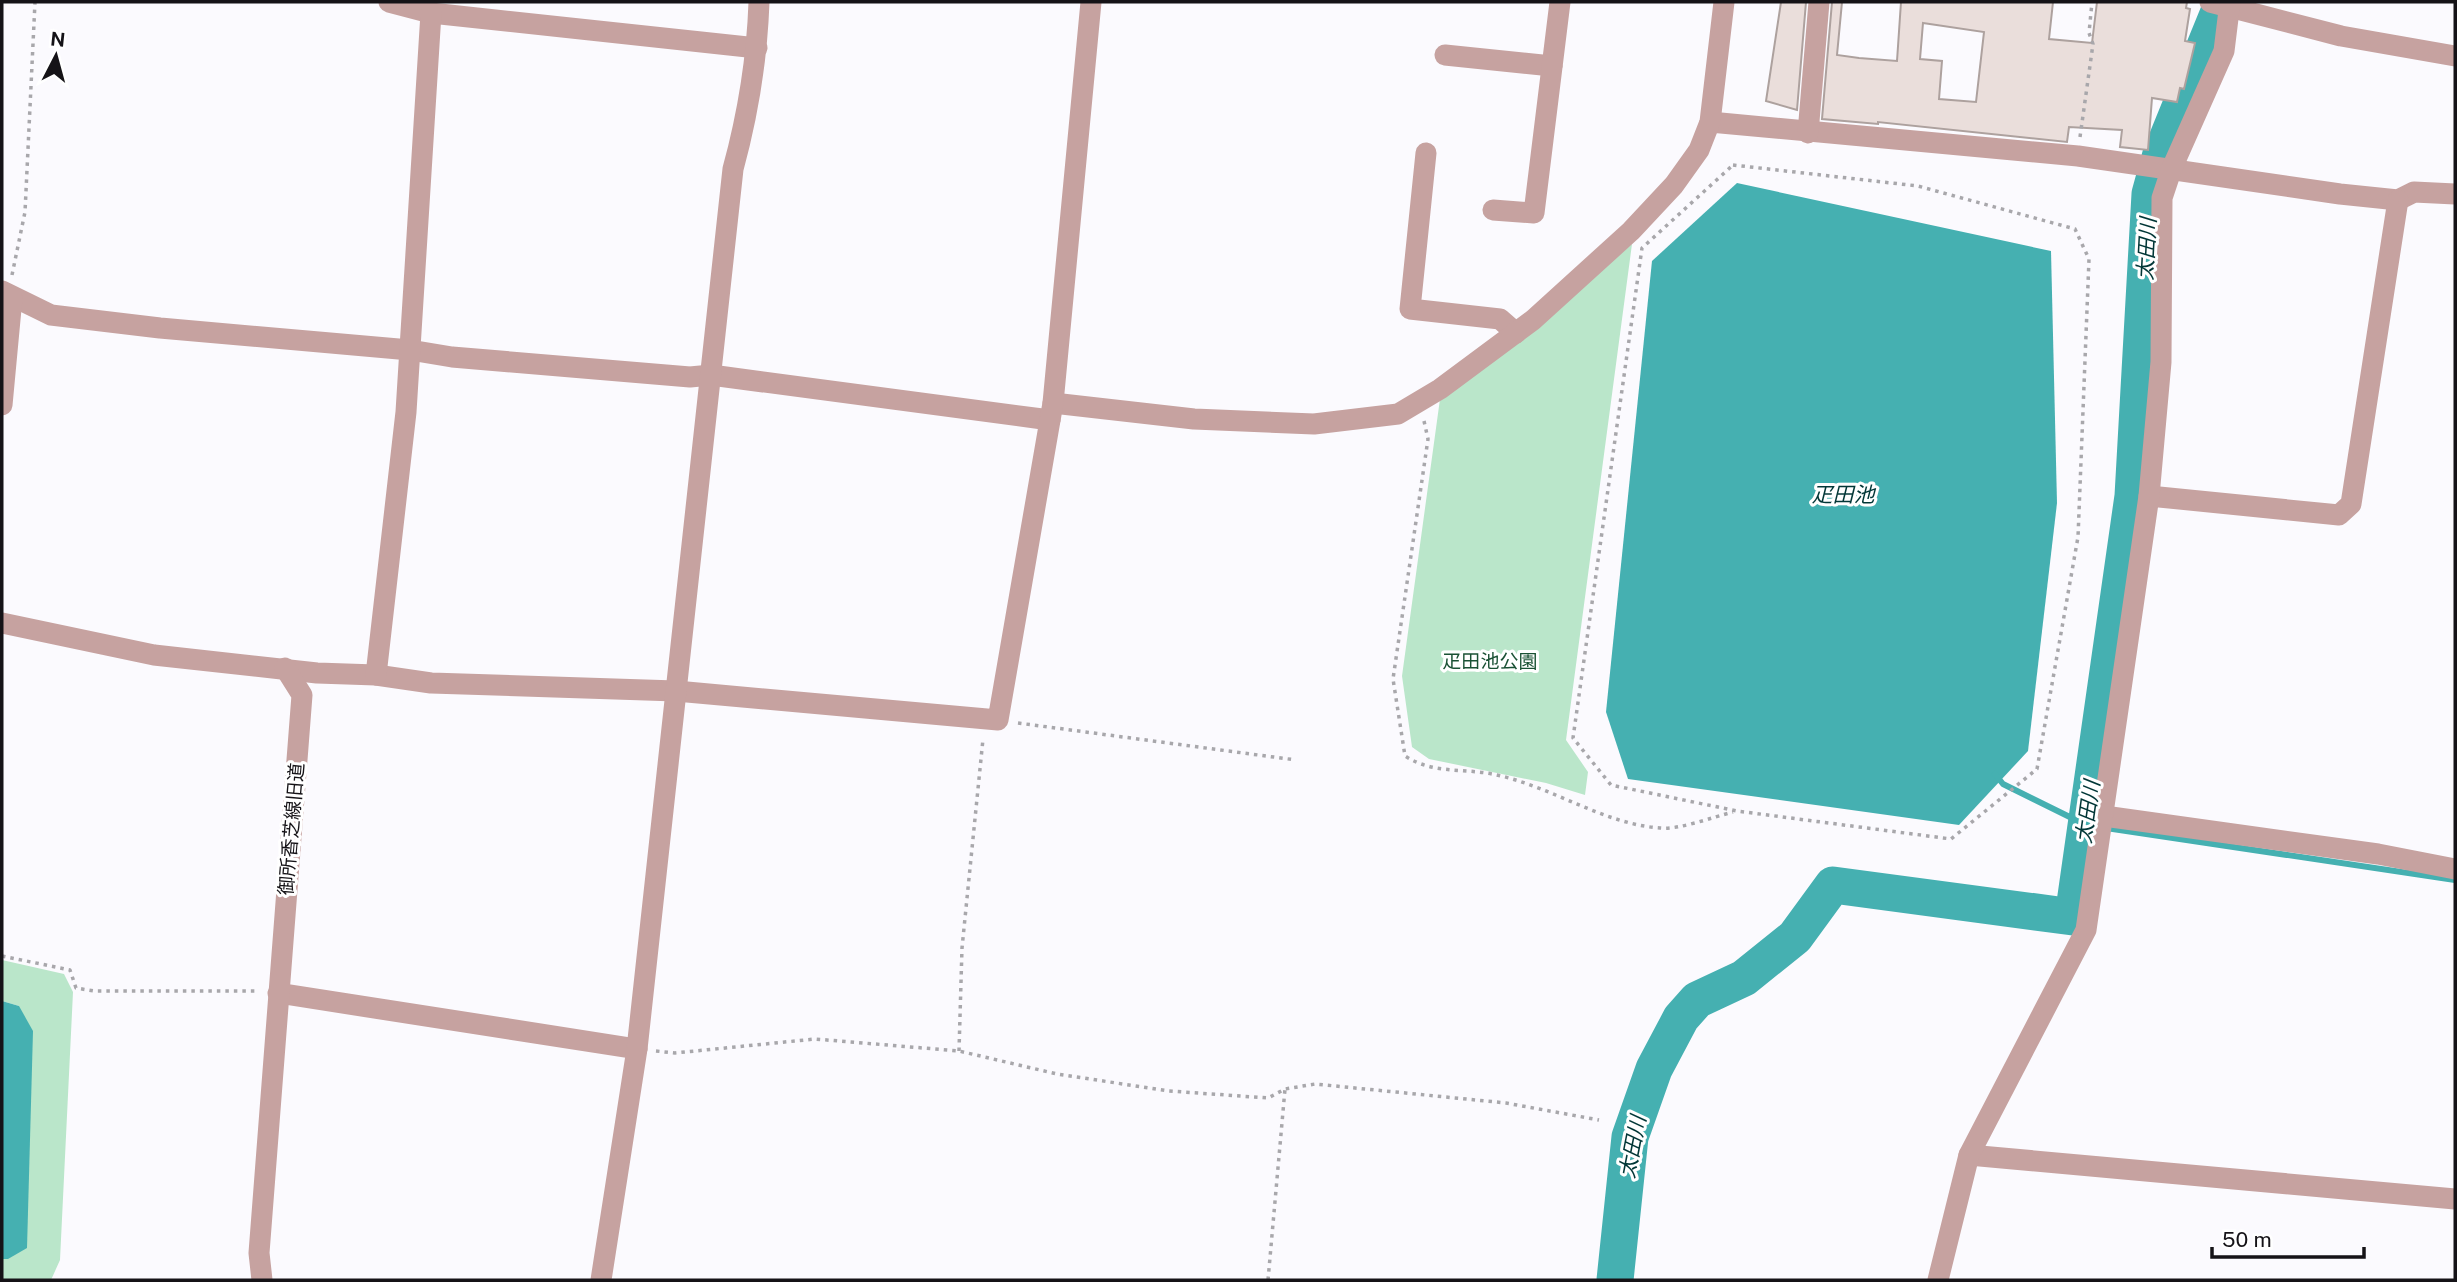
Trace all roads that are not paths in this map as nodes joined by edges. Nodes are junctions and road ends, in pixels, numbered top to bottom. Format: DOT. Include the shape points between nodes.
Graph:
graph roads {
  1 [pos="389,2"];
  2 [pos="760,2"];
  3 [pos="1091,2"];
  4 [pos="1560,2"];
  5 [pos="1724,2"];
  6 [pos="1819,2"];
  7 [pos="2223,4"];
  8 [pos="431,13"];
  9 [pos="757,48"];
  10 [pos="1445,54"];
  11 [pos="2455,56"];
  12 [pos="1552,66"];
  13 [pos="1710,122"];
  14 [pos="1808,133"];
  15 [pos="1426,153"];
  16 [pos="2172,168"];
  17 [pos="2455,194"];
  18 [pos="2398,200"];
  19 [pos="1493,210"];
  20 [pos="7,294"];
  21 [pos="1516,333"];
  22 [pos="410,350"];
  23 [pos="711,376"];
  24 [pos="2,405"];
  25 [pos="1052,412"];
  26 [pos="2149,496"];
  27 [pos="2,624"];
  28 [pos="285,668"];
  29 [pos="376,676"];
  30 [pos="676,691"];
  31 [pos="2104,816"];
  32 [pos="2455,869"];
  33 [pos="278,993"];
  34 [pos="637,1049"];
  35 [pos="1969,1155"];
  36 [pos="2455,1199"];
  37 [pos="262,1280"];
  38 [pos="601,1280"];
  39 [pos="1938,1280"];
  1 -- 8 [label="street"];
  2 -- 9 [label="street"];
  3 -- 25 [label="street"];
  4 -- 12 [label="street"];
  5 -- 13 [label="street"];
  6 -- 14 [label="street"];
  7 -- 11 [label="street" via="2341,36"];
  7 -- 16 [label="street" via="2224,51"];
  8 -- 9 [label="street"];
  8 -- 22 [label="street"];
  9 -- 23 [label="street" via="746,125 733,169"];
  10 -- 12 [label="street"];
  12 -- 19 [label="street" via="1534,213"];
  13 -- 14 [label="street"];
  13 -- 21 [label="street" via="1699,150 1640,222"];
  14 -- 16 [label="street" via="1870,135"];
  15 -- 21 [label="street" via="1410,309 1500,319"];
  16 -- 18 [label="street"];
  16 -- 26 [label="street" via="2162,198 2161,362"];
  17 -- 18 [label="street" via="2414,192"];
  18 -- 26 [label="street" via="2351,504 2339,515"];
  20 -- 22 [label="street" via="51,315"];
  20 -- 24 [label="street"];
  21 -- 25 [label="street" via="1398,414 1314,424"];
  22 -- 23 [label="street" via="452,358"];
  22 -- 29 [label="street"];
  23 -- 25 [label="street"];
  23 -- 30 [label="street"];
  25 -- 30 [label="street" via="991,720"];
  26 -- 31 [label="street"];
  27 -- 28 [label="street" via="154,654"];
  28 -- 29 [label="street"];
  28 -- 33 [label="street, 御所香芝線旧道" via="302,695"];
  29 -- 30 [label="street" via="431,683"];
  30 -- 34 [label="street"];
  31 -- 32 [label="street"];
  31 -- 35 [label="street" via="2086,930"];
  33 -- 34 [label="street"];
  33 -- 37 [label="street, 御所香芝線旧道" via="259,1253"];
  34 -- 38 [label="street"];
  35 -- 36 [label="street"];
  35 -- 39 [label="street"];
}
